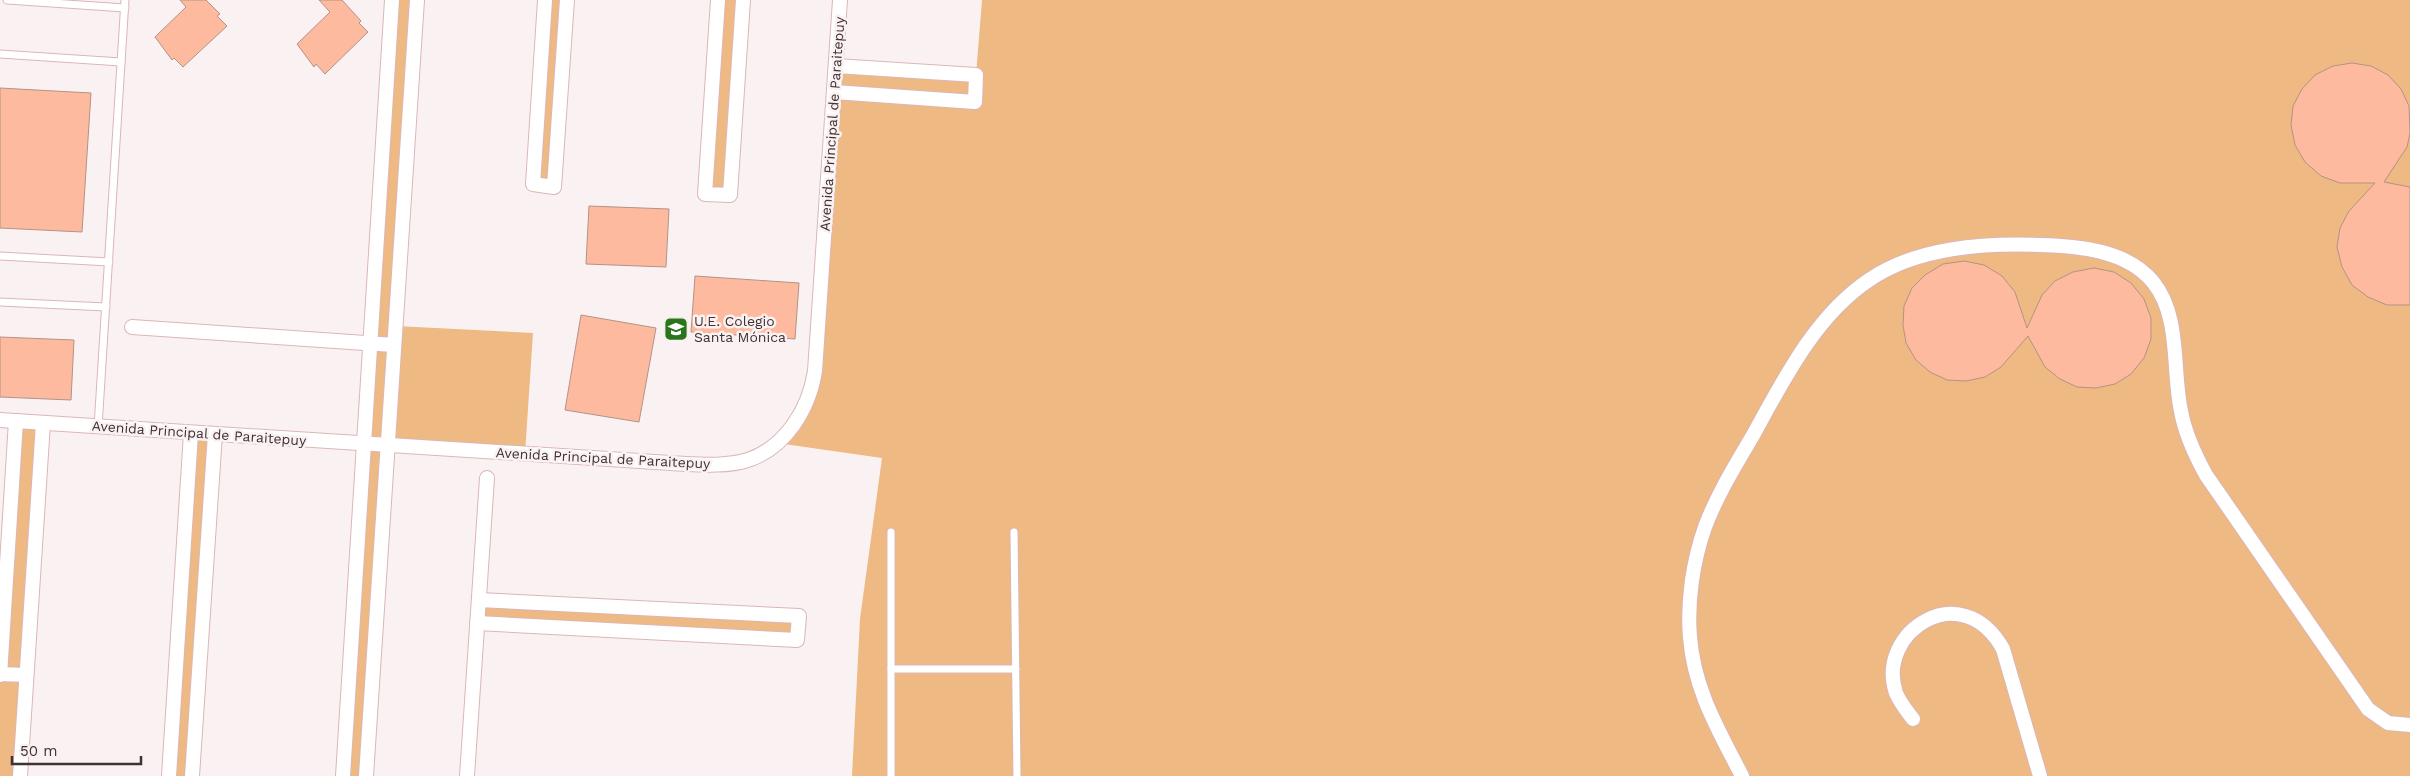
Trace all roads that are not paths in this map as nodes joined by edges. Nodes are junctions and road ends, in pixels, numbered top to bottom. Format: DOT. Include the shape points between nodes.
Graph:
graph roads {
  1 [pos="7,0"];
  2 [pos="125,0"];
  3 [pos="392,0"];
  4 [pos="417,0"];
  5 [pos="545,0"];
  6 [pos="567,0"];
  7 [pos="718,0"];
  8 [pos="743,0"];
  9 [pos="840,0"];
  10 [pos="125,8"];
  11 [pos="0,54"];
  12 [pos="121,62"];
  13 [pos="836,66"];
  14 [pos="834,92"];
  15 [pos="381,175"];
  16 [pos="405,176"];
  17 [pos="0,256"];
  18 [pos="109,262"];
  19 [pos="0,302"];
  20 [pos="106,307"];
  21 [pos="132,327"];
  22 [pos="370,343"];
  23 [pos="394,345"];
  24 [pos="0,420"];
  25 [pos="16,421"];
  26 [pos="43,423"];
  27 [pos="98,427"];
  28 [pos="192,433"];
  29 [pos="215,434"];
  30 [pos="364,444"];
  31 [pos="388,446"];
  32 [pos="487,478"];
  33 [pos="891,532"];
  34 [pos="1014,532"];
  35 [pos="479,600"];
  36 [pos="477,622"];
  37 [pos="891,669"];
  38 [pos="1016,669"];
  39 [pos="0,674"];
  40 [pos="26,675"];
  41 [pos="175,681"];
  42 [pos="199,682"];
  43 [pos="347,703"];
  44 [pos="371,704"];
  45 [pos="1913,719"];
  46 [pos="2410,725"];
  47 [pos="20,776"];
  48 [pos="169,776"];
  49 [pos="192,776"];
  50 [pos="343,776"];
  51 [pos="366,776"];
  52 [pos="467,776"];
  53 [pos="891,776"];
  54 [pos="1017,776"];
  55 [pos="1742,776"];
  56 [pos="2040,776"];
  1 -- 10 [label="lane"];
  2 -- 10 [label="lane"];
  3 -- 15 [label="street"];
  4 -- 16 [label="street"];
  5 -- 6 [label="street" via="533,184 554,186"];
  7 -- 8 [label="street" via="705,194 730,195"];
  9 -- 13 [label="street, Avenida Principal de Paraitepuy"];
  10 -- 12 [label="lane"];
  11 -- 12 [label="lane"];
  12 -- 18 [label="lane"];
  13 -- 14 [label="street, Avenida Principal de Paraitepuy"];
  13 -- 14 [label="street" via="976,75 975,102"];
  14 -- 31 [label="street, Avenida Principal de Paraitepuy" via="815,371 807,403 788,433 776,443 749,460 713,465"];
  15 -- 16 [label="street"];
  15 -- 22 [label="street"];
  16 -- 23 [label="street"];
  17 -- 18 [label="lane"];
  18 -- 20 [label="lane"];
  19 -- 20 [label="lane"];
  20 -- 27 [label="lane"];
  21 -- 22 [label="street"];
  22 -- 23 [label="street"];
  22 -- 30 [label="street"];
  23 -- 31 [label="street"];
  24 -- 25 [label="street, Avenida Principal de Paraitepuy"];
  25 -- 26 [label="street, Avenida Principal de Paraitepuy"];
  25 -- 39 [label="street"];
  26 -- 27 [label="street, Avenida Principal de Paraitepuy"];
  26 -- 40 [label="street"];
  27 -- 28 [label="street, Avenida Principal de Paraitepuy"];
  28 -- 29 [label="street, Avenida Principal de Paraitepuy"];
  28 -- 41 [label="street"];
  29 -- 30 [label="street, Avenida Principal de Paraitepuy"];
  29 -- 42 [label="street"];
  30 -- 31 [label="street, Avenida Principal de Paraitepuy"];
  30 -- 43 [label="street"];
  31 -- 44 [label="street"];
  32 -- 35 [label="street"];
  33 -- 37 [label="lane"];
  34 -- 38 [label="lane"];
  35 -- 36 [label="street"];
  35 -- 36 [label="street" via="799,616 798,640"];
  36 -- 52 [label="street"];
  37 -- 38 [label="lane"];
  37 -- 53 [label="lane"];
  38 -- 54 [label="lane"];
  39 -- 40 [label="street"];
  40 -- 47 [label="street"];
  41 -- 42 [label="street"];
  41 -- 48 [label="street"];
  42 -- 49 [label="street"];
  43 -- 44 [label="street"];
  43 -- 50 [label="street"];
  44 -- 51 [label="street"];
  45 -- 56 [label="street" via="1896,693 1894,679 1894,665 1906,637 1928,618 1942,614 1975,618 1995,635 2003,650"];
  46 -- 55 [label="street" via="2388,723 2357,694 2196,458 2181,411 2166,307 2153,282 2133,264 2101,252 2047,245 1980,245 1942,252 1884,272 1870,279 1844,301 1826,319 1800,356 1715,502 1704,529 1694,570 1690,637 1701,694 1716,730"];
}
